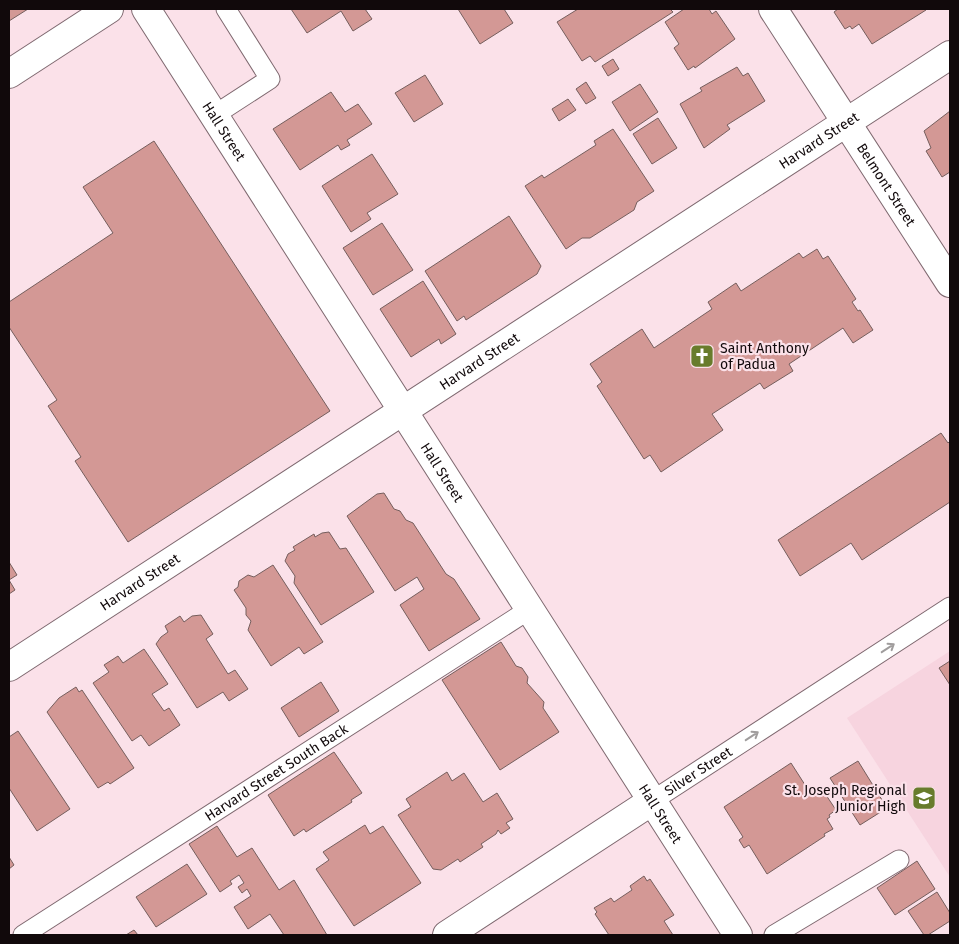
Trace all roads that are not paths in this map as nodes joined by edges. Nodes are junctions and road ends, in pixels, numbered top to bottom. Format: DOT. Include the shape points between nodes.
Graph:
graph roads {
  1 [pos="109,9"];
  2 [pos="146,9"];
  3 [pos="226,9"];
  4 [pos="772,9"];
  5 [pos="950,55"];
  6 [pos="9,74"];
  7 [pos="213,116"];
  8 [pos="846,123"];
  9 [pos="950,284"];
  10 [pos="403,410"];
  11 [pos="950,607"];
  12 [pos="530,609"];
  13 [pos="9,667"];
  14 [pos="652,801"];
  15 [pos="899,860"];
  16 [pos="23,935"];
  17 [pos="447,935"];
  18 [pos="738,935"];
  19 [pos="774,935"];
  1 -- 6 [label="street"];
  2 -- 7 [label="street, Hall Street"];
  3 -- 7 [label="lane" via="270,79"];
  4 -- 8 [label="street, Belmont Street"];
  5 -- 8 [label="street, Harvard Street"];
  7 -- 10 [label="street, Hall Street"];
  8 -- 9 [label="street, Belmont Street"];
  8 -- 10 [label="street, Harvard Street"];
  10 -- 12 [label="street, Hall Street"];
  10 -- 13 [label="street, Harvard Street"];
  14 -- 11 [label="lane, Silver Street, one-way"];
  12 -- 14 [label="street, Hall Street"];
  12 -- 16 [label="lane, Harvard Street South Back"];
  14 -- 17 [label="street, Silver Street"];
  14 -- 18 [label="street, Hall Street"];
  15 -- 19 [label="lane"];
}
